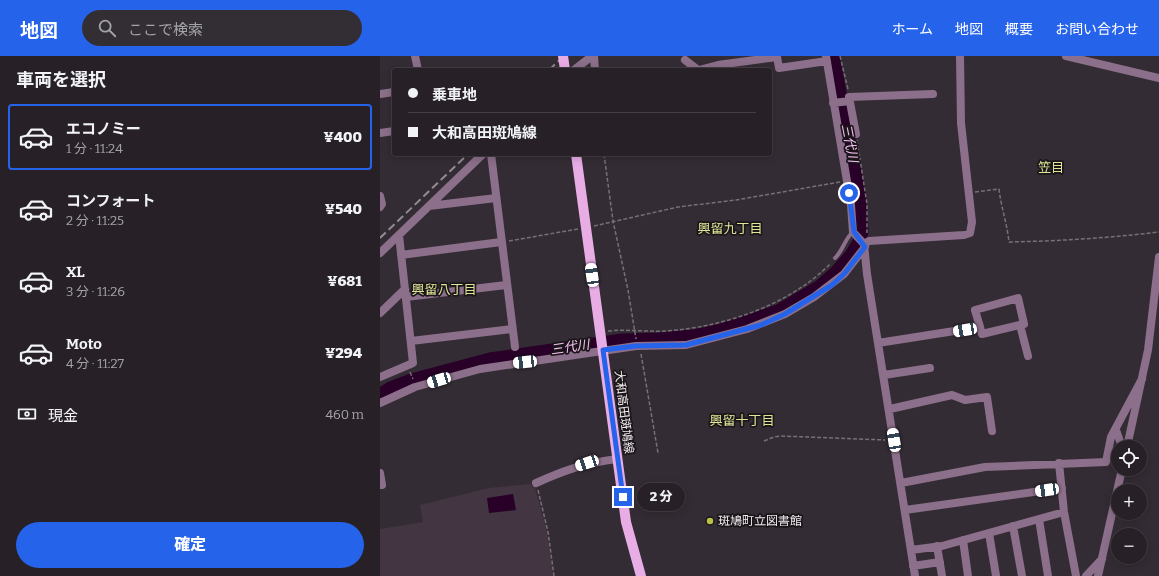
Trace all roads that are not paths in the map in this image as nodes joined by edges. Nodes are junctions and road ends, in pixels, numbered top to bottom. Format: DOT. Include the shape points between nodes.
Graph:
graph roads {
  1 [pos="415,56"];
  2 [pos="563,56"];
  3 [pos="593,56"];
  4 [pos="960,56"];
  5 [pos="1066,56"];
  6 [pos="736,59"];
  7 [pos="827,59"];
  8 [pos="685,60"];
  9 [pos="418,68"];
  10 [pos="565,68"];
  11 [pos="577,68"];
  12 [pos="595,68"];
  13 [pos="695,68"];
  14 [pos="705,68"];
  15 [pos="1159,78"];
  16 [pos="392,92"];
  17 [pos="380,94"];
  18 [pos="933,94"];
  19 [pos="843,101"];
  20 [pos="392,131"];
  21 [pos="380,133"];
  22 [pos="856,134"];
  23 [pos="481,156"];
  24 [pos="491,156"];
  25 [pos="576,156"];
  26 [pos="380,196"];
  27 [pos="496,198"];
  28 [pos="380,206"];
  29 [pos="429,206"];
  30 [pos="854,232"];
  31 [pos="399,235"];
  32 [pos="501,242"];
  33 [pos="864,246"];
  34 [pos="380,252"];
  35 [pos="401,255"];
  36 [pos="1159,257"];
  37 [pos="835,258"];
  38 [pos="506,285"];
  39 [pos="405,293"];
  40 [pos="380,313"];
  41 [pos="1020,325"];
  42 [pos="980,327"];
  43 [pos="512,329"];
  44 [pos="411,341"];
  45 [pos="878,343"];
  46 [pos="515,347"];
  47 [pos="603,350"];
  48 [pos="1028,356"];
  49 [pos="930,368"];
  50 [pos="884,375"];
  51 [pos="380,377"];
  52 [pos="1142,379"];
  53 [pos="380,403"];
  54 [pos="890,409"];
  55 [pos="1116,430"];
  56 [pos="992,431"];
  57 [pos="1120,440"];
  58 [pos="1129,440"];
  59 [pos="617,459"];
  60 [pos="1059,463"];
  61 [pos="380,473"];
  62 [pos="1120,476"];
  63 [pos="536,483"];
  64 [pos="901,483"];
  65 [pos="380,485"];
  66 [pos="1062,488"];
  67 [pos="905,510"];
  68 [pos="1064,512"];
  69 [pos="1039,519"];
  70 [pos="1013,526"];
  71 [pos="989,533"];
  72 [pos="963,540"];
  73 [pos="937,546"];
  74 [pos="911,550"];
  75 [pos="1102,558"];
  76 [pos="940,562"];
  77 [pos="913,566"];
  78 [pos="641,576"];
  79 [pos="915,576"];
  80 [pos="942,576"];
  81 [pos="968,576"];
  82 [pos="996,576"];
  83 [pos="1022,576"];
  84 [pos="1048,576"];
  85 [pos="1076,576"];
  86 [pos="1086,576"];
  87 [pos="1098,576"];
  1 -- 9 [label="street"];
  2 -- 10 [label="main road, bridge"];
  3 -- 11 [label="street"];
  3 -- 12 [label="street"];
  4 -- 33 [label="street" via="960,123 970,193 970,233 869,241"];
  5 -- 15 [label="street"];
  6 -- 7 [label="street" via="777,57 779,68"];
  6 -- 14 [label="street"];
  7 -- 19 [label="street"];
  8 -- 13 [label="street"];
  16 -- 17 [label="street"];
  18 -- 19 [label="street"];
  19 -- 22 [label="street"];
  19 -- 30 [label="street" via="847,180"];
  20 -- 21 [label="street"];
  23 -- 29 [label="street"];
  24 -- 27 [label="street"];
  25 -- 47 [label="main road, 大和高田斑鳩線"];
  26 -- 28 [label="street"];
  27 -- 29 [label="street"];
  27 -- 32 [label="street"];
  29 -- 31 [label="street"];
  30 -- 33 [label="street"];
  30 -- 37 [label="lane" via="848,236 841,253"];
  31 -- 34 [label="street"];
  31 -- 35 [label="street"];
  32 -- 35 [label="street"];
  32 -- 38 [label="street"];
  33 -- 45 [label="street"];
  33 -- 47 [label="street" via="844,274 832,285 785,314 761,325 686,345"];
  35 -- 39 [label="street"];
  36 -- 52 [label="street"];
  38 -- 39 [label="street"];
  38 -- 43 [label="street"];
  39 -- 40 [label="street"];
  39 -- 44 [label="street"];
  41 -- 42 [label="street" via="982,334"];
  41 -- 42 [label="street" via="1024,324 1018,298 975,310"];
  41 -- 48 [label="street"];
  42 -- 45 [label="street"];
  43 -- 44 [label="street"];
  43 -- 46 [label="street"];
  44 -- 51 [label="street" via="414,364"];
  45 -- 50 [label="street"];
  47 -- 53 [label="street" via="480,369 416,387"];
  47 -- 59 [label="main road, 大和高田斑鳩線"];
  49 -- 50 [label="street"];
  50 -- 54 [label="street"];
  52 -- 55 [label="street"];
  52 -- 58 [label="street"];
  54 -- 56 [label="street" via="952,395 965,400 987,397"];
  54 -- 64 [label="street"];
  55 -- 57 [label="street"];
  55 -- 60 [label="street" via="1111,437 1106,462"];
  59 -- 63 [label="street" via="587,463"];
  59 -- 78 [label="main road, 大和高田斑鳩線" via="626,522"];
  60 -- 64 [label="street" via="985,467"];
  60 -- 66 [label="street"];
  61 -- 65 [label="street"];
  62 -- 75 [label="street"];
  64 -- 67 [label="street"];
  66 -- 67 [label="street"];
  66 -- 68 [label="street"];
  67 -- 74 [label="street"];
  68 -- 69 [label="street"];
  68 -- 85 [label="street"];
  69 -- 70 [label="street"];
  69 -- 84 [label="street"];
  70 -- 71 [label="street"];
  70 -- 83 [label="street"];
  71 -- 72 [label="street"];
  71 -- 82 [label="street"];
  72 -- 73 [label="street"];
  72 -- 81 [label="street"];
  73 -- 74 [label="street"];
  73 -- 76 [label="street"];
  74 -- 77 [label="street"];
  75 -- 86 [label="street"];
  75 -- 87 [label="street"];
  76 -- 77 [label="street"];
  76 -- 80 [label="street"];
  77 -- 79 [label="street"];
}
